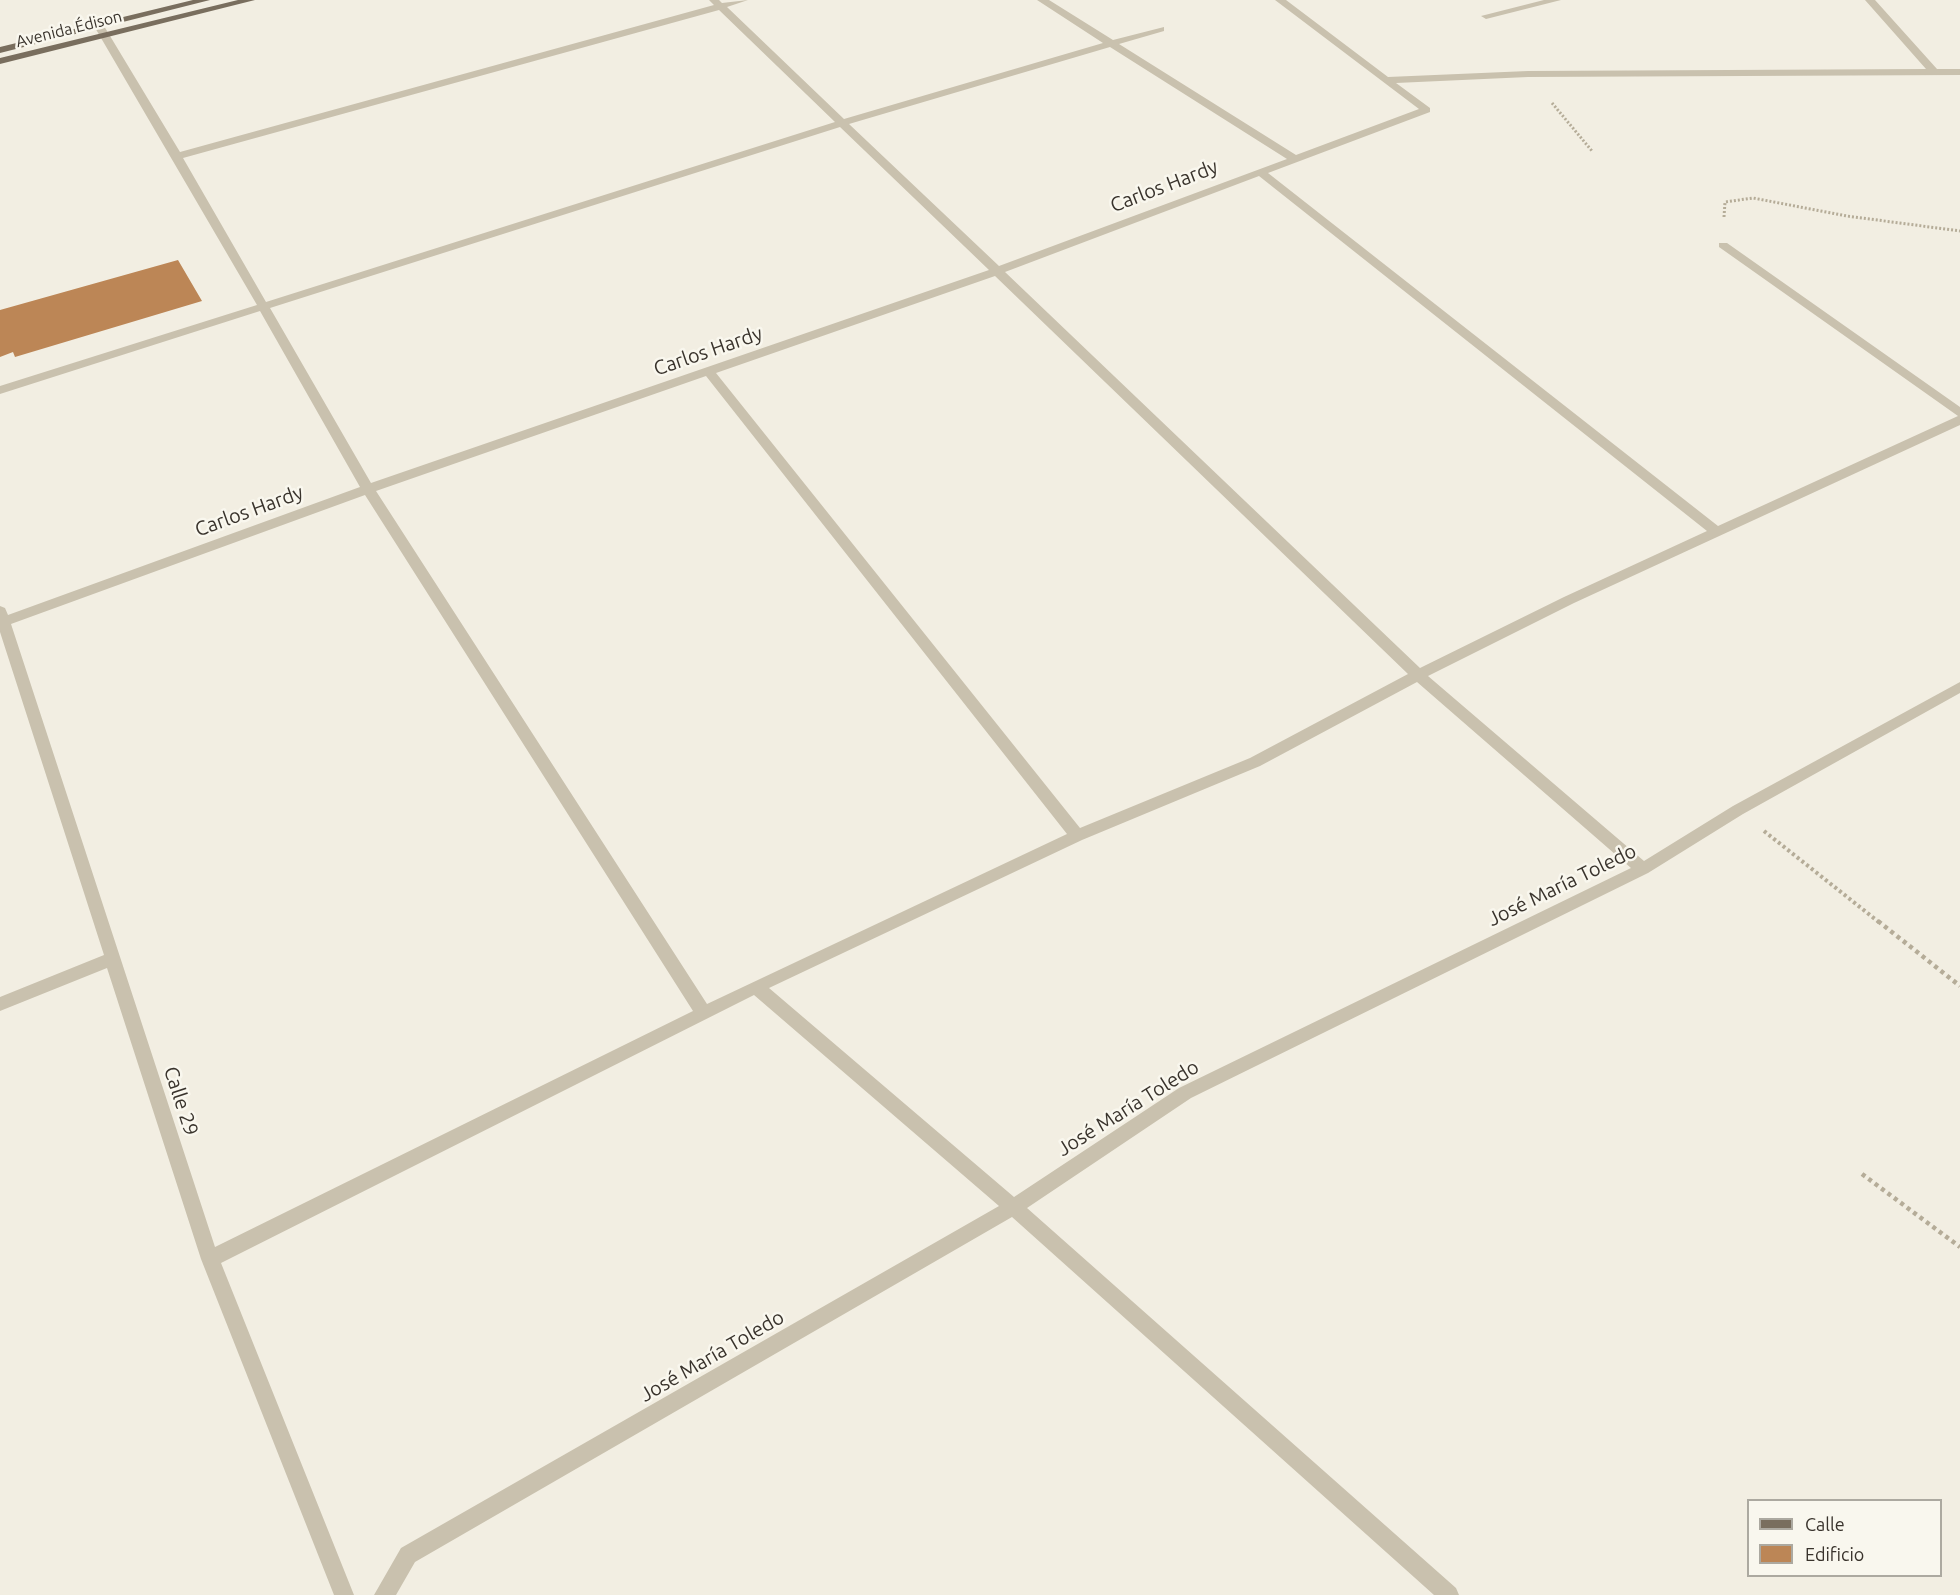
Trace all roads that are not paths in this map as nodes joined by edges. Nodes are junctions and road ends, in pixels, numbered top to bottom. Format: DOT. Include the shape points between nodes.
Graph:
graph roads {
  1 [pos="205,0"];
  2 [pos="250,0"];
  3 [pos="743,0"];
  4 [pos="1042,0"];
  5 [pos="1280,0"];
  6 [pos="1556,0"];
  7 [pos="1870,0"];
  8 [pos="717,3"];
  9 [pos="1486,16"];
  10 [pos="1161,29"];
  11 [pos="102,31"];
  12 [pos="1108,43"];
  13 [pos="0,50"];
  14 [pos="0,61"];
  15 [pos="1933,71"];
  16 [pos="1960,72"];
  17 [pos="1387,80"];
  18 [pos="841,123"];
  19 [pos="177,156"];
  20 [pos="1293,158"];
  21 [pos="1259,171"];
  22 [pos="1723,245"];
  23 [pos="997,271"];
  24 [pos="262,306"];
  25 [pos="709,372"];
  26 [pos="0,390"];
  27 [pos="1960,413"];
  28 [pos="1960,420"];
  29 [pos="368,489"];
  30 [pos="1716,531"];
  31 [pos="2,619"];
  32 [pos="1419,675"];
  33 [pos="1960,687"];
  34 [pos="1077,836"];
  35 [pos="1643,869"];
  36 [pos="114,958"];
  37 [pos="756,987"];
  38 [pos="0,1004"];
  39 [pos="703,1012"];
  40 [pos="1013,1207"];
  41 [pos="210,1259"];
  42 [pos="344,1595"];
  43 [pos="384,1595"];
  44 [pos="1449,1595"];
  1 -- 11 [label="main road, Avenida Édison"];
  2 -- 11 [label="main road, Avenida Édison"];
  3 -- 8 [label="street"];
  4 -- 12 [label="street"];
  5 -- 17 [label="street"];
  6 -- 9 [label="street"];
  7 -- 15 [label="street"];
  8 -- 18 [label="street"];
  8 -- 19 [label="street"];
  10 -- 12 [label="street"];
  11 -- 13 [label="main road, Avenida Édison"];
  11 -- 14 [label="main road, Avenida Édison"];
  11 -- 19 [label="street"];
  12 -- 18 [label="street"];
  12 -- 20 [label="street"];
  15 -- 16 [label="street"];
  15 -- 17 [label="street"];
  17 -- 20 [label="street, Carlos Hardy" via="1426,110"];
  18 -- 23 [label="street"];
  18 -- 24 [label="street"];
  19 -- 24 [label="street"];
  20 -- 21 [label="street, Carlos Hardy"];
  21 -- 23 [label="street, Carlos Hardy"];
  21 -- 30 [label="street"];
  22 -- 27 [label="street"];
  23 -- 25 [label="street, Carlos Hardy"];
  23 -- 32 [label="street"];
  24 -- 26 [label="street"];
  24 -- 29 [label="street"];
  25 -- 29 [label="street, Carlos Hardy"];
  25 -- 34 [label="street"];
  28 -- 30 [label="street"];
  29 -- 31 [label="street, Carlos Hardy"];
  29 -- 39 [label="street"];
  30 -- 32 [label="street"];
  31 -- 36 [label="street, Calle 29"];
  32 -- 34 [label="street" via="1255,762"];
  32 -- 35 [label="street"];
  33 -- 35 [label="street, José María Toledo" via="1738,810"];
  34 -- 37 [label="street"];
  35 -- 40 [label="street, José María Toledo" via="1185,1093"];
  36 -- 38 [label="street"];
  36 -- 41 [label="street, Calle 29"];
  37 -- 39 [label="street"];
  37 -- 40 [label="street"];
  39 -- 41 [label="street"];
  40 -- 43 [label="street, José María Toledo" via="408,1555"];
  40 -- 44 [label="street"];
  41 -- 42 [label="street, Calle 29"];
}
